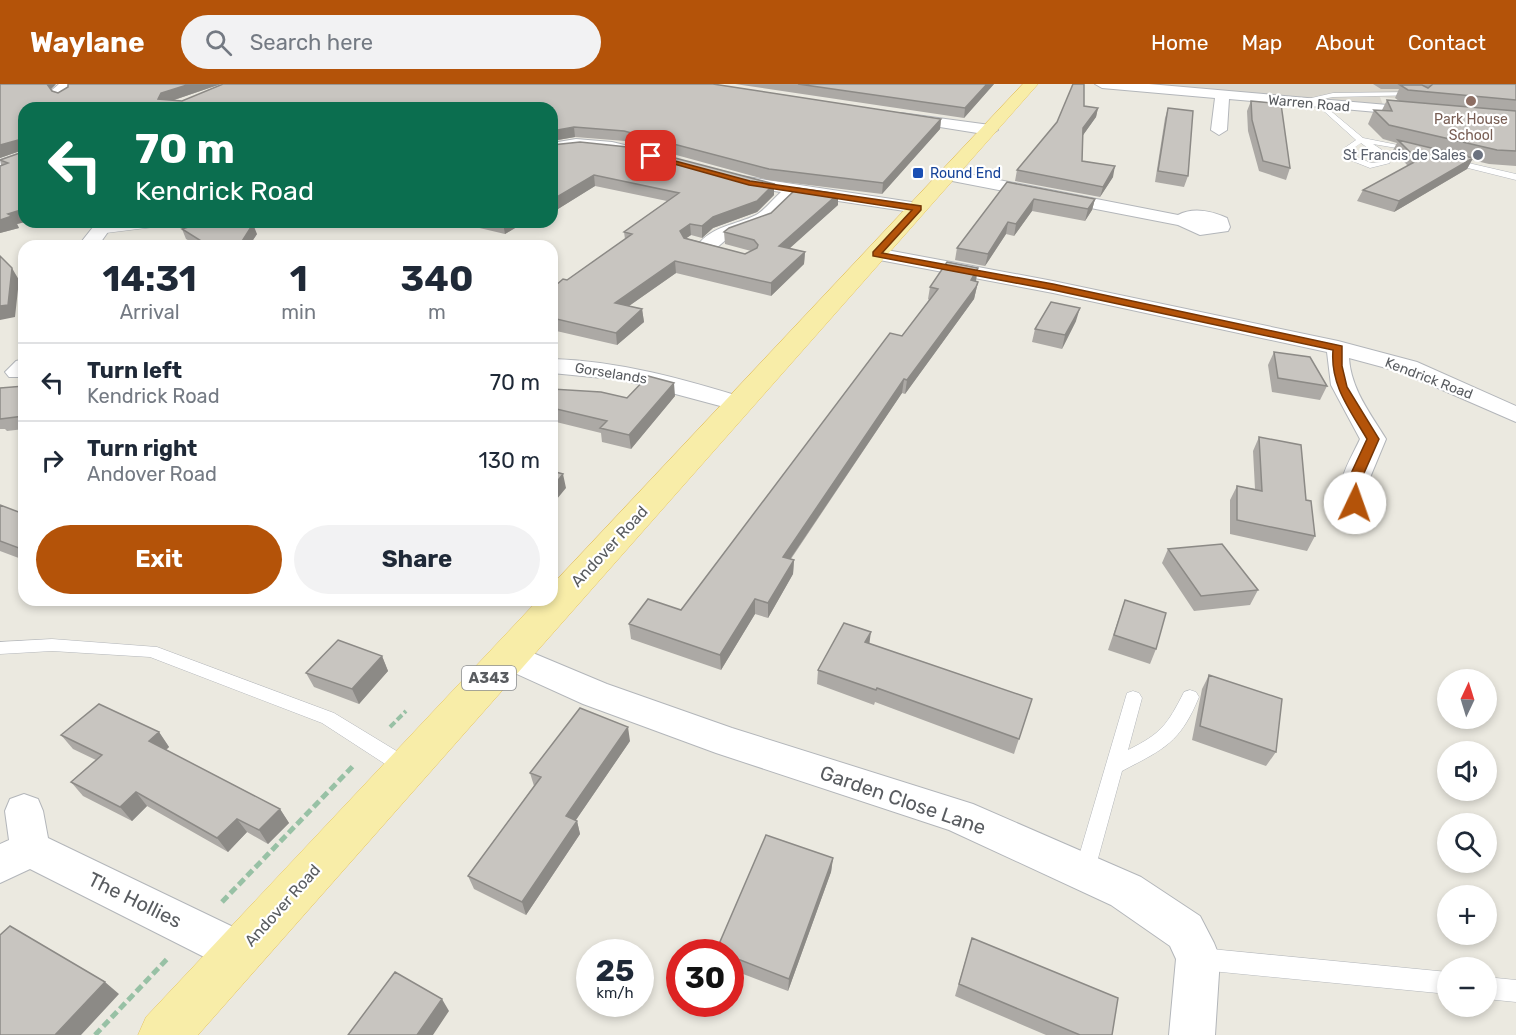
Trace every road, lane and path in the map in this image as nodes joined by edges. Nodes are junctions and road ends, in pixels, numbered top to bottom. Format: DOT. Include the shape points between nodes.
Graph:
graph roads {
  1 [pos="1031,84"];
  2 [pos="1102,84"];
  3 [pos="95,87"];
  4 [pos="63,96"];
  5 [pos="1222,96"];
  6 [pos="1423,97"];
  7 [pos="1301,102"];
  8 [pos="1318,103"];
  9 [pos="1434,113"];
  10 [pos="883,114"];
  11 [pos="990,130"];
  12 [pos="1235,133"];
  13 [pos="558,145"];
  14 [pos="1422,151"];
  15 [pos="1440,157"];
  16 [pos="660,158"];
  17 [pos="18,159"];
  18 [pos="0,165"];
  19 [pos="716,175"];
  20 [pos="948,175"];
  21 [pos="1516,177"];
  22 [pos="793,190"];
  23 [pos="918,208"];
  24 [pos="1183,221"];
  25 [pos="131,228"];
  26 [pos="97,233"];
  27 [pos="687,242"];
  28 [pos="707,246"];
  29 [pos="726,252"];
  30 [pos="876,254"];
  31 [pos="1338,348"];
  32 [pos="558,366"];
  33 [pos="739,404"];
  34 [pos="1516,415"];
  35 [pos="1355,503"];
  36 [pos="558,602"];
  37 [pos="555,606"];
  38 [pos="0,648"];
  39 [pos="509,656"];
  40 [pos="1190,697"];
  41 [pos="1133,698"];
  42 [pos="414,703"];
  43 [pos="372,746"];
  44 [pos="1114,766"];
  45 [pos="406,767"];
  46 [pos="18,841"];
  47 [pos="1084,873"];
  48 [pos="195,930"];
  49 [pos="240,952"];
  50 [pos="1198,958"];
  51 [pos="1437,982"];
  52 [pos="1497,989"];
  53 [pos="1516,991"];
  54 [pos="95,1035"];
  55 [pos="164,1035"];
  56 [pos="1192,1035"];
  1 -- 11 [label="main road, Andover Road / A343"];
  2 -- 5 [label="street, Warren Road"];
  3 -- 4 [label="street" via="68,84 59,90"];
  5 -- 7 [label="street, Warren Road"];
  5 -- 12 [label="street" via="1212,129"];
  6 -- 7 [label="lane" via="1333,94"];
  7 -- 8 [label="street, Warren Road"];
  8 -- 9 [label="street, Warren Road"];
  8 -- 14 [label="lane" via="1361,140"];
  10 -- 11 [label="street"];
  11 -- 20 [label="main road, Andover Road / A343"];
  13 -- 16 [label="street" via="568,139"];
  15 -- 21 [label="lane"];
  17 -- 18 [label="street"];
  19 -- 22 [label="street"];
  20 -- 23 [label="main road, Andover Road / A343"];
  20 -- 24 [label="street"];
  22 -- 23 [label="street"];
  22 -- 28 [label="street" via="764,218 721,234"];
  23 -- 30 [label="main road, Andover Road / A343"];
  25 -- 26 [label="lane"];
  27 -- 28 [label="street"];
  28 -- 29 [label="street"];
  30 -- 31 [label="street, Kendrick Road"];
  30 -- 33 [label="main road, Andover Road / A343"];
  31 -- 34 [label="street, Kendrick Road" via="1410,367"];
  31 -- 35 [label="street" via="1341,387 1373,439 1355,480"];
  32 -- 33 [label="street, Gorselands" via="631,373"];
  33 -- 36 [label="main road, Andover Road / A343"];
  37 -- 39 [label="main road, Andover Road / A343"];
  38 -- 43 [label="lane" via="52,645 151,651 328,718"];
  39 -- 45 [label="main road, Andover Road / A343"];
  39 -- 47 [label="street, Garden Close Lane" via="595,694 718,738 959,816"];
  40 -- 44 [label="lane" via="1170,736"];
  41 -- 44 [label="lane"];
  42 -- 43 [label="path"];
  43 -- 45 [label="lane"];
  43 -- 48 [label="path"];
  44 -- 47 [label="lane"];
  45 -- 49 [label="main road, Andover Road / A343"];
  46 -- 48 [label="street, The Hollies"];
  47 -- 50 [label="street, Garden Close Lane" via="1126,891 1185,931"];
  48 -- 49 [label="street, The Hollies"];
  48 -- 54 [label="path"];
  49 -- 55 [label="main road, Andover Road / A343"];
  50 -- 51 [label="lane"];
  50 -- 56 [label="street"];
  52 -- 53 [label="lane"];
}
